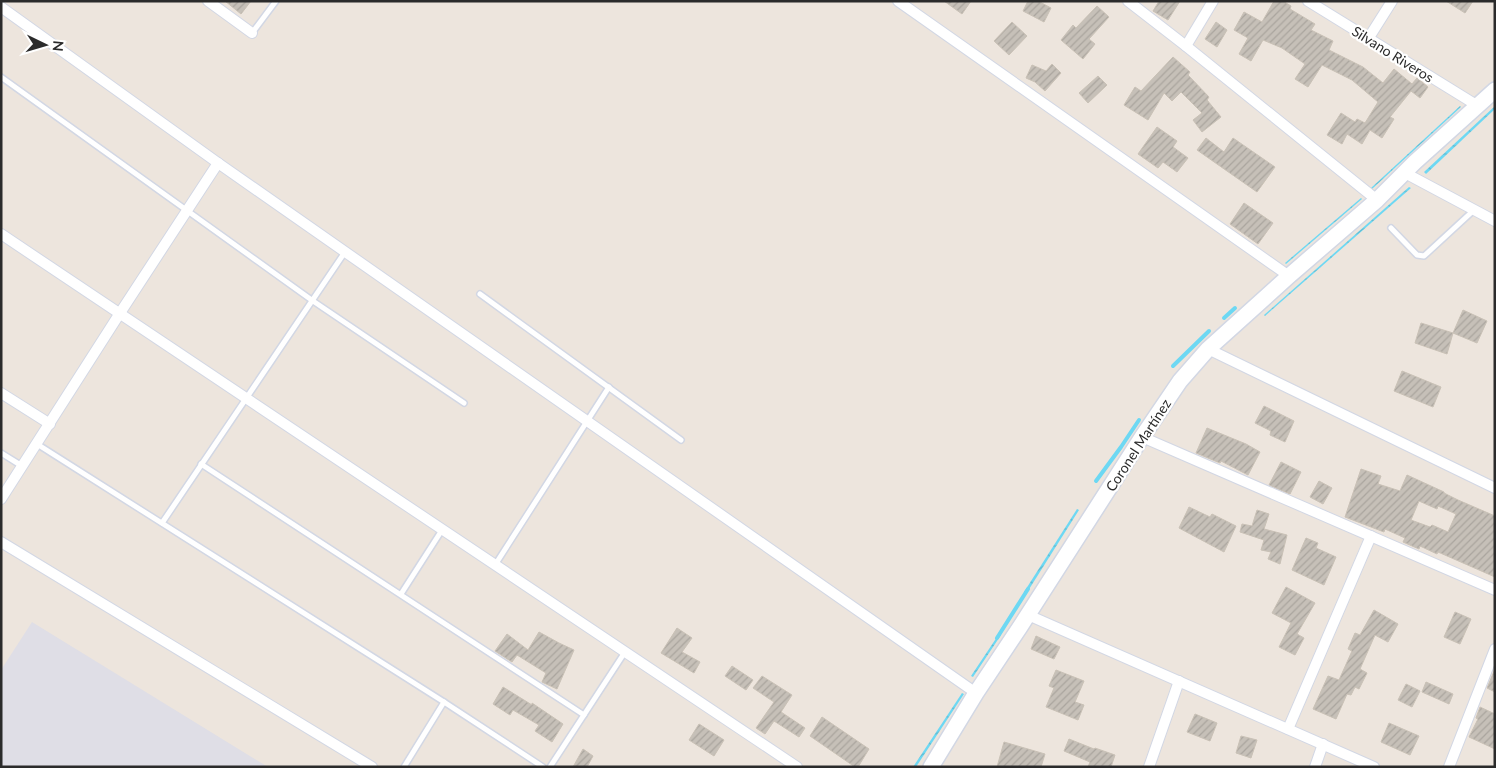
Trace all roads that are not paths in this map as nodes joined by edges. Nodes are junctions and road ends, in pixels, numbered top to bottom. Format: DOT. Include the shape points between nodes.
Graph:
graph roads {
  1 [pos="208,1"];
  2 [pos="276,1"];
  3 [pos="898,1"];
  4 [pos="1128,1"];
  5 [pos="1213,1"];
  6 [pos="1308,1"];
  7 [pos="1392,1"];
  8 [pos="1,7"];
  9 [pos="252,33"];
  10 [pos="1368,39"];
  11 [pos="1186,46"];
  12 [pos="1,77"];
  13 [pos="1495,90"];
  14 [pos="1478,106"];
  15 [pos="218,162"];
  16 [pos="1410,167"];
  17 [pos="1376,200"];
  18 [pos="187,210"];
  19 [pos="1474,210"];
  20 [pos="1495,221"];
  21 [pos="1391,228"];
  22 [pos="1,234"];
  23 [pos="346,252"];
  24 [pos="1289,276"];
  25 [pos="480,294"];
  26 [pos="313,301"];
  27 [pos="120,313"];
  28 [pos="1208,349"];
  29 [pos="609,387"];
  30 [pos="1,393"];
  31 [pos="246,398"];
  32 [pos="464,403"];
  33 [pos="587,421"];
  34 [pos="50,424"];
  35 [pos="1142,437"];
  36 [pos="681,440"];
  37 [pos="37,444"];
  38 [pos="1,453"];
  39 [pos="201,464"];
  40 [pos="22,466"];
  41 [pos="1495,488"];
  42 [pos="1,499"];
  43 [pos="162,523"];
  44 [pos="442,529"];
  45 [pos="1372,536"];
  46 [pos="1,542"];
  47 [pos="495,565"];
  48 [pos="1495,590"];
  49 [pos="401,594"];
  50 [pos="1028,615"];
  51 [pos="1495,649"];
  52 [pos="625,652"];
  53 [pos="1179,681"];
  54 [pos="976,693"];
  55 [pos="444,702"];
  56 [pos="584,715"];
  57 [pos="1288,729"];
  58 [pos="1323,744"];
  59 [pos="372,767"];
  60 [pos="404,767"];
  61 [pos="543,767"];
  62 [pos="550,767"];
  63 [pos="797,767"];
  64 [pos="930,767"];
  65 [pos="1149,767"];
  66 [pos="1315,767"];
  67 [pos="1374,767"];
  68 [pos="1449,767"];
  1 -- 9 [label="street"];
  2 -- 9 [label="lane"];
  3 -- 24 [label="street"];
  4 -- 11 [label="street"];
  5 -- 11 [label="street"];
  6 -- 10 [label="street, Silvano Riveros"];
  7 -- 10 [label="street"];
  8 -- 15 [label="street"];
  10 -- 14 [label="street, Silvano Riveros"];
  11 -- 17 [label="street"];
  12 -- 18 [label="lane"];
  13 -- 14 [label="main road, Coronel Martínez"];
  14 -- 16 [label="main road, Coronel Martínez"];
  15 -- 18 [label="street"];
  15 -- 23 [label="street"];
  16 -- 17 [label="main road, Coronel Martínez"];
  16 -- 19 [label="street"];
  17 -- 24 [label="main road, Coronel Martínez"];
  18 -- 26 [label="lane"];
  18 -- 27 [label="street"];
  19 -- 20 [label="street"];
  19 -- 21 [label="lane" via="1424,256 1417,255"];
  22 -- 27 [label="street"];
  23 -- 26 [label="lane"];
  23 -- 33 [label="street"];
  24 -- 28 [label="main road, Coronel Martínez"];
  25 -- 29 [label="lane"];
  26 -- 31 [label="lane"];
  26 -- 32 [label="lane"];
  27 -- 31 [label="street"];
  27 -- 34 [label="street"];
  28 -- 35 [label="main road, Coronel Martínez" via="1180,381"];
  28 -- 41 [label="street"];
  29 -- 33 [label="lane"];
  29 -- 36 [label="lane"];
  30 -- 34 [label="street"];
  31 -- 39 [label="lane"];
  31 -- 44 [label="street"];
  33 -- 47 [label="lane"];
  33 -- 54 [label="street"];
  34 -- 37 [label="street"];
  35 -- 45 [label="street"];
  35 -- 50 [label="main road, Coronel Martínez"];
  37 -- 40 [label="street"];
  37 -- 43 [label="lane"];
  38 -- 40 [label="lane"];
  39 -- 43 [label="lane"];
  39 -- 49 [label="lane"];
  40 -- 42 [label="street"];
  43 -- 55 [label="lane"];
  44 -- 47 [label="street"];
  44 -- 49 [label="lane"];
  45 -- 48 [label="street"];
  45 -- 57 [label="street"];
  46 -- 59 [label="street"];
  47 -- 52 [label="street"];
  49 -- 56 [label="lane"];
  50 -- 53 [label="street"];
  50 -- 54 [label="main road, Coronel Martínez"];
  51 -- 68 [label="street"];
  52 -- 56 [label="lane"];
  52 -- 63 [label="street"];
  53 -- 57 [label="street"];
  53 -- 65 [label="street"];
  54 -- 64 [label="main road, Coronel Martínez"];
  55 -- 60 [label="lane"];
  55 -- 61 [label="lane"];
  56 -- 62 [label="lane"];
  57 -- 58 [label="street"];
  58 -- 66 [label="street"];
  58 -- 67 [label="street"];
}
